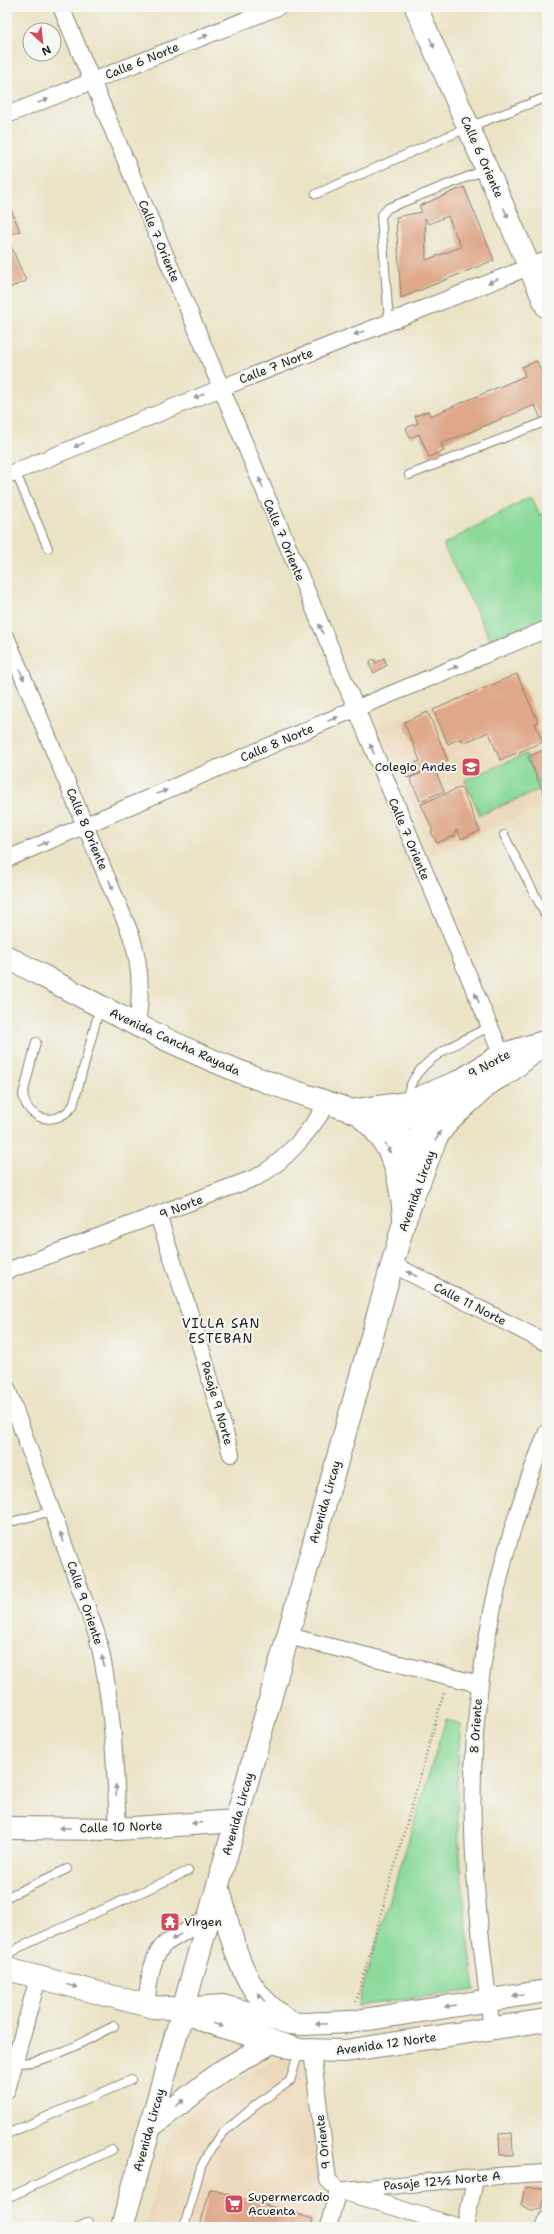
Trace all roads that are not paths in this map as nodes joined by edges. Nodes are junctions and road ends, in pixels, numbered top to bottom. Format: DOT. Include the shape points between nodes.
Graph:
graph roads {
  1 [pos="61,7"];
  2 [pos="278,7"];
  3 [pos="416,7"];
  4 [pos="92,81"];
  5 [pos="547,97"];
  6 [pos="7,115"];
  7 [pos="469,127"];
  8 [pos="487,169"];
  9 [pos="316,194"];
  10 [pos="538,263"];
  11 [pos="547,306"];
  12 [pos="389,322"];
  13 [pos="221,388"];
  14 [pos="547,421"];
  15 [pos="11,473"];
  16 [pos="409,475"];
  17 [pos="48,548"];
  18 [pos="547,629"];
  19 [pos="7,640"];
  20 [pos="355,709"];
  21 [pos="85,825"];
  22 [pos="504,835"];
  23 [pos="7,859"];
  24 [pos="547,918"];
  25 [pos="7,957"];
  26 [pos="100,1007"];
  27 [pos="137,1025"];
  28 [pos="489,1027"];
  29 [pos="547,1041"];
  30 [pos="36,1042"];
  31 [pos="505,1063"];
  32 [pos="455,1083"];
  33 [pos="469,1100"];
  34 [pos="407,1103"];
  35 [pos="328,1104"];
  36 [pos="351,1111"];
  37 [pos="426,1115"];
  38 [pos="377,1120"];
  39 [pos="412,1150"];
  40 [pos="410,1187"];
  41 [pos="158,1215"];
  42 [pos="404,1222"];
  43 [pos="392,1264"];
  44 [pos="7,1271"];
  45 [pos="547,1343"];
  46 [pos="7,1388"];
  47 [pos="547,1432"];
  48 [pos="231,1454"];
  49 [pos="52,1511"];
  50 [pos="7,1523"];
  51 [pos="288,1636"];
  52 [pos="480,1684"];
  53 [pos="236,1821"];
  54 [pos="7,1828"];
  55 [pos="118,1828"];
  56 [pos="67,1869"];
  57 [pos="188,1871"];
  58 [pos="218,1885"];
  59 [pos="7,1897"];
  60 [pos="209,1917"];
  61 [pos="7,1956"];
  62 [pos="7,1968"];
  63 [pos="38,1978"];
  64 [pos="547,1991"];
  65 [pos="488,2000"];
  66 [pos="146,2005"];
  67 [pos="183,2009"];
  68 [pos="547,2020"];
  69 [pos="290,2023"];
  70 [pos="114,2026"];
  71 [pos="492,2029"];
  72 [pos="272,2042"];
  73 [pos="306,2051"];
  74 [pos="15,2063"];
  75 [pos="131,2080"];
  76 [pos="7,2090"];
  77 [pos="150,2127"];
  78 [pos="7,2134"];
  79 [pos="112,2150"];
  80 [pos="547,2173"];
  81 [pos="476,2180"];
  82 [pos="338,2190"];
  83 [pos="7,2198"];
  84 [pos="547,2219"];
  85 [pos="88,2222"];
  86 [pos="79,2227"];
  87 [pos="122,2227"];
  88 [pos="184,2227"];
  89 [pos="328,2227"];
  90 [pos="459,2227"];
  91 [pos="465,2227"];
  92 [pos="545,2227"];
  1 -- 4 [label="street, Calle 7 Oriente"];
  4 -- 2 [label="street, Calle 6 Norte, one-way"];
  3 -- 7 [label="main road, Calle 6 Oriente, one-way"];
  6 -- 4 [label="street, Calle 6 Norte, one-way"];
  4 -- 13 [label="street, Calle 7 Oriente"];
  5 -- 7 [label="lane"];
  7 -- 8 [label="main road, Calle 6 Oriente"];
  7 -- 9 [label="lane"];
  8 -- 10 [label="main road, Calle 6 Oriente, one-way"];
  8 -- 12 [label="lane" via="388,208 381,216"];
  10 -- 11 [label="main road, Calle 6 Oriente"];
  10 -- 12 [label="street, Calle 7 Norte, one-way"];
  12 -- 13 [label="street, Calle 7 Norte, one-way"];
  13 -- 15 [label="street, Calle 7 Norte, one-way"];
  20 -- 13 [label="street, Calle 7 Oriente, one-way"];
  14 -- 16 [label="lane"];
  15 -- 17 [label="lane"];
  20 -- 18 [label="street, Calle 8 Norte, one-way"];
  19 -- 21 [label="street, Calle 8 Oriente, one-way"];
  21 -- 20 [label="street, Calle 8 Norte, one-way"];
  28 -- 20 [label="street, Calle 7 Oriente, one-way"];
  23 -- 21 [label="street, Calle 8 Norte, one-way"];
  21 -- 27 [label="street, Calle 8 Oriente, one-way" via="136,950 140,982"];
  22 -- 24 [label="lane"];
  25 -- 26 [label="main road, Avenida Cancha Rayada"];
  26 -- 27 [label="main road, Avenida Cancha Rayada"];
  26 -- 30 [label="lane" via="73,1106 66,1115 55,1120 45,1119 36,1114 24,1102 23,1095"];
  27 -- 35 [label="main road, Avenida Cancha Rayada" via="238,1071"];
  28 -- 31 [label="street, Calle 7 Oriente"];
  28 -- 34 [label="lane" via="422,1067 408,1091"];
  29 -- 31 [label="main road, 9 Norte"];
  31 -- 32 [label="main road, 9 Norte"];
  31 -- 33 [label="main road, 9 Norte" via="491,1082"];
  32 -- 34 [label="main road"];
  32 -- 37 [label="main road, Avenida Lircay" via="442,1093"];
  33 -- 37 [label="main road"];
  40 -- 33 [label="main road, Avenida Lircay, one-way" via="436,1138 448,1121"];
  34 -- 36 [label="main road"];
  35 -- 36 [label="main road, Avenida Cancha Rayada"];
  35 -- 41 [label="street, 9 Norte" via="295,1148 270,1169 243,1183"];
  36 -- 38 [label="main road, Avenida Cancha Rayada"];
  36 -- 40 [label="main road, Avenida Cancha Rayada, one-way" via="382,1136"];
  37 -- 38 [label="main road"];
  37 -- 39 [label="main road, Avenida Lircay"];
  38 -- 39 [label="main road, Avenida Cancha Rayada" via="390,1125"];
  39 -- 40 [label="main road, Avenida Lircay"];
  40 -- 42 [label="main road, Avenida Cancha Rayada"];
  41 -- 44 [label="street, 9 Norte"];
  41 -- 48 [label="street, Pasaje 9 Norte" via="201,1348"];
  42 -- 43 [label="main road, Avenida Lircay"];
  45 -- 43 [label="street, Calle 11 Norte, one-way"];
  43 -- 51 [label="main road, Avenida Lircay"];
  46 -- 49 [label="street, Calle 9 Oriente"];
  47 -- 52 [label="street, 8 Oriente" via="524,1492 505,1555 489,1626"];
  49 -- 50 [label="lane"];
  55 -- 49 [label="street, Calle 9 Oriente, one-way" via="112,1717 104,1665 87,1606"];
  51 -- 52 [label="street"];
  51 -- 53 [label="main road, Avenida Lircay"];
  52 -- 65 [label="street, 8 Oriente" via="473,1774 473,1817"];
  53 -- 55 [label="main road, Calle 10 Norte, one-way"];
  53 -- 58 [label="main road, Avenida Lircay"];
  55 -- 54 [label="main road, Calle 10 Norte, one-way"];
  56 -- 59 [label="lane"];
  57 -- 61 [label="lane" via="20,1947"];
  58 -- 60 [label="main road, Avenida Lircay"];
  69 -- 58 [label="main road, one-way" via="267,2004 254,1989 245,1972"];
  60 -- 66 [label="street, one-way" via="160,1949 155,1958"];
  60 -- 67 [label="main road, Avenida Lircay"];
  62 -- 63 [label="main road, Avenida 12 Norte"];
  63 -- 66 [label="main road, Avenida 12 Norte, one-way"];
  63 -- 74 [label="street"];
  64 -- 65 [label="main road, Avenida 12 Norte, one-way"];
  65 -- 69 [label="main road, Avenida 12 Norte, one-way" via="350,2022"];
  65 -- 71 [label="street, 8 Oriente"];
  66 -- 67 [label="main road, Avenida 12 Norte"];
  67 -- 69 [label="main road, Avenida 12 Norte" via="222,2006"];
  67 -- 72 [label="main road, Avenida 12 Norte, one-way" via="202,2020"];
  67 -- 77 [label="main road, Avenida Lircay"];
  68 -- 71 [label="main road, Avenida 12 Norte"];
  70 -- 74 [label="lane" via="44,2059 31,2063"];
  71 -- 73 [label="main road, Avenida 12 Norte" via="345,2051"];
  72 -- 73 [label="main road, Avenida 12 Norte"];
  77 -- 72 [label="main road, one-way" via="222,2071"];
  73 -- 82 [label="street, 9 Oriente" via="328,2180"];
  73 -- 88 [label="lane" via="290,2081 224,2132 211,2148 201,2167"];
  74 -- 76 [label="street"];
  75 -- 78 [label="lane"];
  77 -- 87 [label="main road, Avenida Lircay"];
  79 -- 83 [label="lane"];
  80 -- 81 [label="street, Pasaje 12½ Norte A" via="500,2175"];
  81 -- 82 [label="street, Pasaje 12½ Norte A"];
  81 -- 91 [label="street"];
  82 -- 89 [label="street"];
  82 -- 90 [label="street"];
  84 -- 92 [label="street"];
  85 -- 86 [label="lane"];
}
